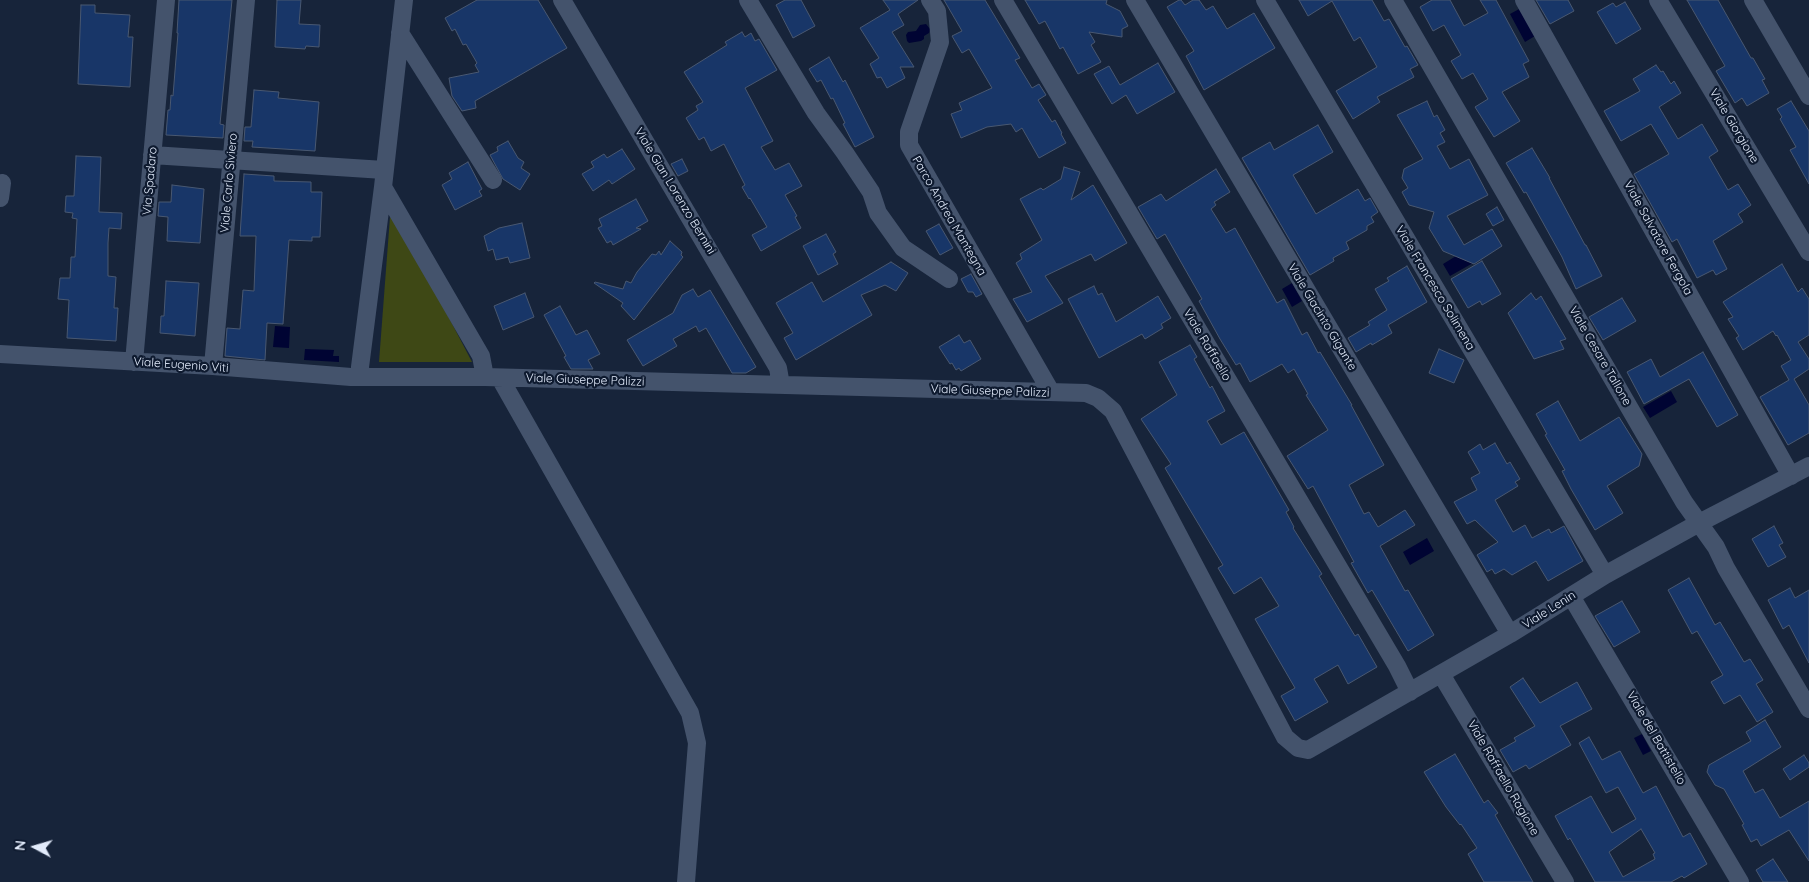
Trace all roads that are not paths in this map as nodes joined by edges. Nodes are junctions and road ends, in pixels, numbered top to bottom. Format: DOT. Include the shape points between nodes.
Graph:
graph roads {
  1 [pos="166,0"];
  2 [pos="246,0"];
  3 [pos="404,0"];
  4 [pos="562,0"];
  5 [pos="748,0"];
  6 [pos="930,0"];
  7 [pos="1004,0"];
  8 [pos="1135,0"];
  9 [pos="1265,0"];
  10 [pos="1393,0"];
  11 [pos="1524,0"];
  12 [pos="1658,0"];
  13 [pos="1753,0"];
  14 [pos="400,33"];
  15 [pos="1809,96"];
  16 [pos="152,156"];
  17 [pos="231,160"];
  18 [pos="384,178"];
  19 [pos="493,180"];
  20 [pos="1809,252"];
  21 [pos="949,280"];
  22 [pos="0,354"];
  23 [pos="134,362"];
  24 [pos="213,366"];
  25 [pos="361,376"];
  26 [pos="493,377"];
  27 [pos="782,385"];
  28 [pos="1050,392"];
  29 [pos="1809,466"];
  30 [pos="1791,476"];
  31 [pos="1699,523"];
  32 [pos="1605,575"];
  33 [pos="1571,596"];
  34 [pos="1510,634"];
  35 [pos="1441,674"];
  36 [pos="1410,692"];
  37 [pos="1809,709"];
  38 [pos="1291,743"];
  39 [pos="686,882"];
  40 [pos="1565,882"];
  41 [pos="1740,882"];
  1 -- 16 [label="street, Via Spadaro"];
  2 -- 17 [label="street, Viale Carlo Siviero"];
  3 -- 14 [label="street"];
  4 -- 27 [label="street, Viale Gian Lorenzo Bernini" via="778,368"];
  5 -- 21 [label="street" via="816,113 871,192 878,213 903,248"];
  6 -- 28 [label="street, Parco Andrea Mantegna" via="937,11 940,42 909,132 909,145"];
  7 -- 36 [label="street, Viale Raffaello"];
  8 -- 34 [label="street, Viale Giacinto Gigante"];
  9 -- 32 [label="street, Viale Francesco Solimena"];
  10 -- 31 [label="street, Viale Cesare Tallone"];
  11 -- 30 [label="street, Viale Salvatore Fergola"];
  12 -- 20 [label="street, Viale Giorgione"];
  13 -- 15 [label="street"];
  14 -- 18 [label="street"];
  14 -- 19 [label="street"];
  16 -- 17 [label="street"];
  16 -- 23 [label="street, Via Spadaro"];
  17 -- 18 [label="street"];
  17 -- 24 [label="street, Viale Carlo Siviero"];
  18 -- 25 [label="street"];
  18 -- 26 [label="street"];
  22 -- 23 [label="street, Viale Eugenio Viti"];
  23 -- 24 [label="street, Viale Eugenio Viti"];
  24 -- 25 [label="street, Viale Eugenio Viti"];
  25 -- 26 [label="street, Viale Giuseppe Palizzi"];
  26 -- 27 [label="street, Viale Giuseppe Palizzi"];
  26 -- 39 [label="street" via="690,714 697,743"];
  27 -- 28 [label="street, Viale Giuseppe Palizzi"];
  28 -- 38 [label="street, Viale Giuseppe Palizzi" via="1086,394 1098,398 1113,411"];
  29 -- 30 [label="street, Viale Lenin"];
  30 -- 31 [label="street, Viale Lenin"];
  31 -- 32 [label="street, Viale Lenin"];
  31 -- 37 [label="street, Viale Cesare Tallone"];
  32 -- 33 [label="street, Viale Lenin"];
  33 -- 34 [label="street, Viale Lenin"];
  33 -- 41 [label="street, Viale del Battistello"];
  34 -- 35 [label="street, Viale Lenin"];
  35 -- 36 [label="street, Viale Lenin"];
  35 -- 40 [label="street, Viale Raffaello Ragione"];
  36 -- 38 [label="street, Viale Lenin" via="1308,750"];
}
